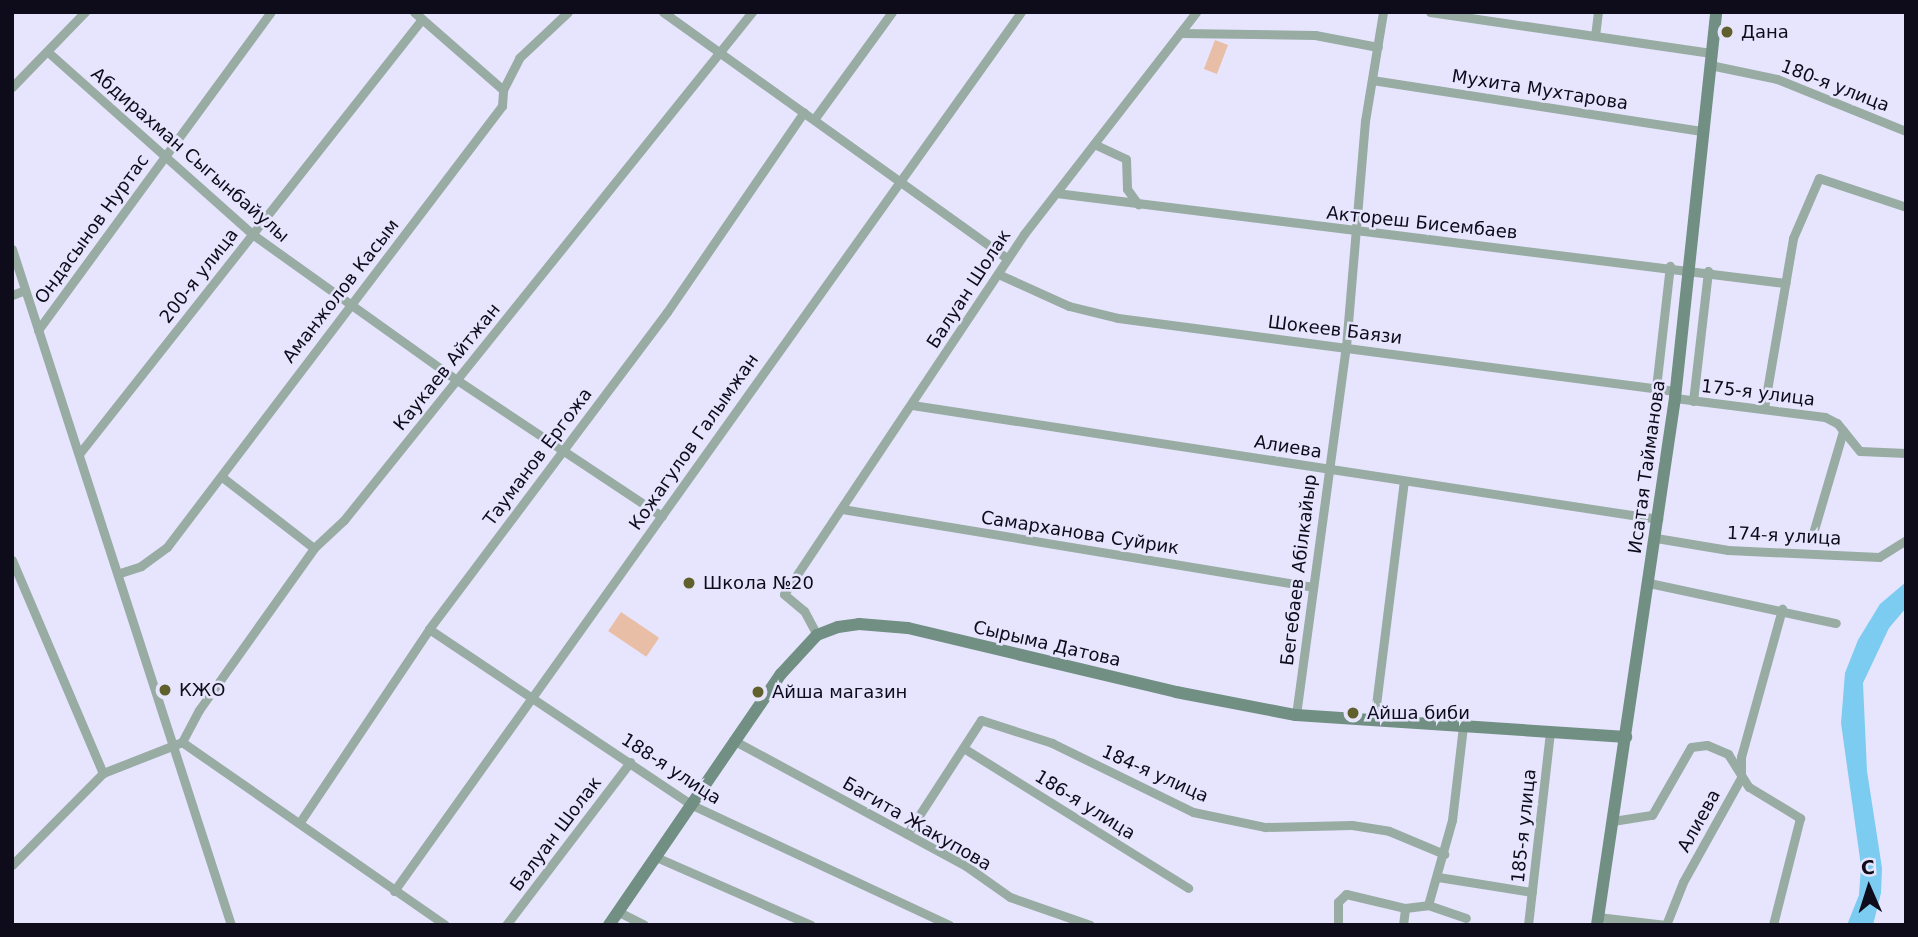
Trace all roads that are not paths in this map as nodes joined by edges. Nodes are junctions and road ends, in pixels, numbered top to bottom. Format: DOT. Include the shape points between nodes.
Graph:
graph roads {
  1 [pos="85,12"];
  2 [pos="271,12"];
  3 [pos="568,12"];
  4 [pos="663,12"];
  5 [pos="752,12"];
  6 [pos="892,12"];
  7 [pos="1021,12"];
  8 [pos="1196,12"];
  9 [pos="1383,12"];
  10 [pos="1430,12"];
  11 [pos="1598,12"];
  12 [pos="1716,12"];
  13 [pos="418,16"];
  14 [pos="1488,17"];
  15 [pos="1180,33"];
  16 [pos="1594,37"];
  17 [pos="1378,47"];
  18 [pos="48,52"];
  19 [pos="722,54"];
  20 [pos="1711,59"];
  21 [pos="1372,80"];
  22 [pos="12,87"];
  23 [pos="503,90"];
  24 [pos="804,112"];
  25 [pos="815,118"];
  26 [pos="1703,131"];
  27 [pos="1906,131"];
  28 [pos="1094,144"];
  29 [pos="165,157"];
  30 [pos="899,181"];
  31 [pos="1056,193"];
  32 [pos="1138,204"];
  33 [pos="1906,207"];
  34 [pos="1359,232"];
  35 [pos="252,234"];
  36 [pos="12,249"];
  37 [pos="1007,258"];
  38 [pos="1670,266"];
  39 [pos="1691,269"];
  40 [pos="1708,271"];
  41 [pos="998,274"];
  42 [pos="1785,283"];
  43 [pos="25,290"];
  44 [pos="12,295"];
  45 [pos="351,306"];
  46 [pos="38,330"];
  47 [pos="1346,347"];
  48 [pos="457,380"];
  49 [pos="1656,388"];
  50 [pos="1675,395"];
  51 [pos="1693,401"];
  52 [pos="912,405"];
  53 [pos="1764,408"];
  54 [pos="1843,431"];
  55 [pos="561,449"];
  56 [pos="1906,453"];
  57 [pos="79,454"];
  58 [pos="1328,469"];
  59 [pos="222,477"];
  60 [pos="1404,481"];
  61 [pos="842,509"];
  62 [pos="662,516"];
  63 [pos="1658,519"];
  64 [pos="1656,538"];
  65 [pos="1811,540"];
  66 [pos="1906,540"];
  67 [pos="314,548"];
  68 [pos="12,560"];
  69 [pos="120,573"];
  70 [pos="1649,583"];
  71 [pos="1313,587"];
  72 [pos="1782,609"];
  73 [pos="1836,623"];
  74 [pos="429,629"];
  75 [pos="817,635"];
  76 [pos="532,696"];
  77 [pos="1296,715"];
  78 [pos="1374,721"];
  79 [pos="1463,726"];
  80 [pos="1550,731"];
  81 [pos="1626,737"];
  82 [pos="733,740"];
  83 [pos="177,742"];
  84 [pos="965,749"];
  85 [pos="631,762"];
  86 [pos="103,773"];
  87 [pos="1741,778"];
  88 [pos="692,805"];
  89 [pos="1613,821"];
  90 [pos="300,822"];
  91 [pos="907,834"];
  92 [pos="1444,854"];
  93 [pos="656,857"];
  94 [pos="12,865"];
  95 [pos="1438,877"];
  96 [pos="1188,888"];
  97 [pos="394,891"];
  98 [pos="1532,892"];
  99 [pos="1428,905"];
  100 [pos="1405,908"];
  101 [pos="617,911"];
  102 [pos="1466,918"];
  103 [pos="1597,921"];
  104 [pos="231,925"];
  105 [pos="445,925"];
  106 [pos="506,925"];
  107 [pos="609,925"];
  108 [pos="644,925"];
  109 [pos="811,925"];
  110 [pos="949,925"];
  111 [pos="1090,925"];
  112 [pos="1338,925"];
  113 [pos="1403,925"];
  114 [pos="1528,925"];
  115 [pos="1667,925"];
  116 [pos="1773,925"];
  1 -- 18 [label="street"];
  2 -- 29 [label="street, Ондасынов Нуртас"];
  3 -- 23 [label="street, Аманжолов Касым" via="519,58"];
  4 -- 19 [label="street"];
  5 -- 19 [label="street, Каукаев Айтжан"];
  6 -- 25 [label="street"];
  7 -- 30 [label="street, Кожагулов Галымжан"];
  8 -- 15 [label="street, Балуан Шолак"];
  9 -- 17 [label="street, Бегебаев Абілкайыр"];
  10 -- 14 [label="street, 180-я улица"];
  11 -- 16 [label="street"];
  12 -- 20 [label="street, Исатая Тайманова"];
  13 -- 23 [label="street"];
  13 -- 35 [label="street, 200-я улица"];
  14 -- 16 [label="street, 180-я улица"];
  15 -- 17 [label="street" via="1315,35"];
  15 -- 28 [label="street, Балуан Шолак"];
  16 -- 20 [label="street, 180-я улица"];
  17 -- 21 [label="street, Бегебаев Абілкайыр"];
  18 -- 22 [label="street"];
  18 -- 29 [label="street, Абдирахман Сыгынбайулы"];
  19 -- 24 [label="street"];
  19 -- 48 [label="street, Каукаев Айтжан"];
  20 -- 26 [label="street, Исатая Тайманова"];
  20 -- 27 [label="street, 180-я улица" via="1777,79"];
  21 -- 26 [label="street, Мухита Мухтарова"];
  21 -- 34 [label="street, Бегебаев Абілкайыр"];
  23 -- 45 [label="street, Аманжолов Касым" via="502,106"];
  24 -- 25 [label="street"];
  24 -- 55 [label="street, Тауманов Ергожа" via="667,312"];
  25 -- 30 [label="street"];
  26 -- 39 [label="street, Исатая Тайманова"];
  28 -- 31 [label="street, Балуан Шолак"];
  28 -- 32 [label="street" via="1126,159 1127,189"];
  29 -- 35 [label="street, Абдирахман Сыгынбайулы"];
  29 -- 46 [label="street, Ондасынов Нуртас"];
  30 -- 37 [label="street"];
  30 -- 62 [label="street, Кожагулов Галымжан"];
  31 -- 32 [label="street, Актореш Бисембаев"];
  31 -- 37 [label="street, Балуан Шолак"];
  32 -- 34 [label="street, Актореш Бисембаев"];
  33 -- 42 [label="street" via="1819,178 1800,216"];
  34 -- 38 [label="street, Актореш Бисембаев"];
  34 -- 47 [label="street, Бегебаев Абілкайыр"];
  35 -- 45 [label="street, Абдирахман Сыгынбайулы"];
  35 -- 57 [label="street, 200-я улица"];
  36 -- 43 [label="street"];
  37 -- 41 [label="street, Балуан Шолак"];
  38 -- 39 [label="street, Актореш Бисембаев"];
  38 -- 49 [label="street"];
  39 -- 40 [label="street, Актореш Бисембаев"];
  39 -- 50 [label="street, Исатая Тайманова"];
  40 -- 42 [label="street, Актореш Бисембаев"];
  40 -- 51 [label="street"];
  41 -- 47 [label="street, Шокеев Баязи" via="1069,306 1118,318"];
  41 -- 52 [label="street, Балуан Шолак"];
  42 -- 53 [label="street"];
  43 -- 44 [label="street"];
  43 -- 46 [label="street"];
  45 -- 48 [label="street, Абдирахман Сыгынбайулы"];
  45 -- 59 [label="street, Аманжолов Касым" via="267,411"];
  46 -- 57 [label="street"];
  47 -- 49 [label="street, Шокеев Баязи"];
  47 -- 58 [label="street, Бегебаев Абілкайыр"];
  48 -- 55 [label="street, Абдирахман Сыгынбайулы"];
  48 -- 67 [label="street, Каукаев Айтжан" via="344,520"];
  49 -- 50 [label="street, Шокеев Баязи"];
  50 -- 51 [label="street, 175-я улица"];
  50 -- 63 [label="street, Исатая Тайманова"];
  51 -- 53 [label="street, 175-я улица"];
  52 -- 58 [label="street, Алиева"];
  52 -- 61 [label="street, Балуан Шолак"];
  53 -- 54 [label="street, 175-я улица" via="1825,418"];
  54 -- 56 [label="street, 175-я улица" via="1860,451"];
  54 -- 65 [label="street"];
  55 -- 62 [label="street, Абдирахман Сыгынбайулы"];
  55 -- 74 [label="street, Тауманов Ергожа"];
  57 -- 69 [label="street"];
  58 -- 60 [label="street, Алиева"];
  58 -- 71 [label="street, Бегебаев Абілкайыр"];
  59 -- 67 [label="street"];
  59 -- 69 [label="street, Аманжолов Касым" via="167,547 141,566"];
  60 -- 63 [label="street, Алиева"];
  60 -- 78 [label="street"];
  61 -- 71 [label="street, Самарханова Суйрик"];
  61 -- 75 [label="street, Балуан Шолак" via="784,594 804,611"];
  62 -- 76 [label="street, Кожагулов Галымжан"];
  63 -- 64 [label="street, Исатая Тайманова"];
  64 -- 66 [label="street, 174-я улица" via="1728,550 1879,557"];
  64 -- 70 [label="street, Исатая Тайманова"];
  67 -- 83 [label="street, Каукаев Айтжан"];
  68 -- 86 [label="street"];
  69 -- 83 [label="street"];
  70 -- 72 [label="street"];
  70 -- 81 [label="street, Исатая Тайманова"];
  71 -- 77 [label="street, Бегебаев Абілкайыр"];
  72 -- 73 [label="street"];
  72 -- 87 [label="street, Алиева" via="1741,757"];
  74 -- 76 [label="street, 188-я улица"];
  74 -- 90 [label="street, Тауманов Ергожа"];
  75 -- 77 [label="street, Сырыма Датова" via="859,624 908,628 1176,692"];
  75 -- 82 [label="street"];
  76 -- 85 [label="street, 188-я улица"];
  76 -- 97 [label="street, Кожагулов Галымжан"];
  77 -- 78 [label="street, Сырыма Датова"];
  78 -- 79 [label="street, Сырыма Датова"];
  79 -- 80 [label="street, Сырыма Датова"];
  79 -- 92 [label="street"];
  80 -- 81 [label="street, Сырыма Датова"];
  80 -- 98 [label="street, 185-я улица"];
  81 -- 89 [label="street, Исатая Тайманова"];
  82 -- 88 [label="street"];
  82 -- 91 [label="street, Багита Жакупова"];
  83 -- 86 [label="street"];
  83 -- 90 [label="street"];
  83 -- 104 [label="street"];
  84 -- 91 [label="street"];
  84 -- 92 [label="street, 184-я улица" via="981,720 1052,743 1193,812 1265,827 1352,825 1389,831"];
  84 -- 96 [label="street, 186-я улица"];
  85 -- 88 [label="street, 188-я улица"];
  85 -- 106 [label="street, Балуан Шолак"];
  86 -- 94 [label="street"];
  87 -- 89 [label="street" via="1728,754 1691,747 1652,815"];
  87 -- 115 [label="street, Алиева" via="1683,882"];
  87 -- 116 [label="street" via="1800,818"];
  88 -- 93 [label="street"];
  88 -- 110 [label="street, 188-я улица"];
  89 -- 103 [label="street, Исатая Тайманова"];
  90 -- 97 [label="street"];
  91 -- 111 [label="street, Багита Жакупова" via="1010,897"];
  92 -- 95 [label="street"];
  93 -- 101 [label="street"];
  93 -- 109 [label="street"];
  95 -- 98 [label="street"];
  95 -- 99 [label="street"];
  97 -- 105 [label="street"];
  98 -- 114 [label="street, 185-я улица"];
  99 -- 100 [label="street"];
  99 -- 102 [label="street"];
  100 -- 112 [label="street" via="1346,894 1338,902"];
  100 -- 113 [label="street"];
  101 -- 107 [label="street"];
  101 -- 108 [label="street"];
  103 -- 115 [label="street"];
}
